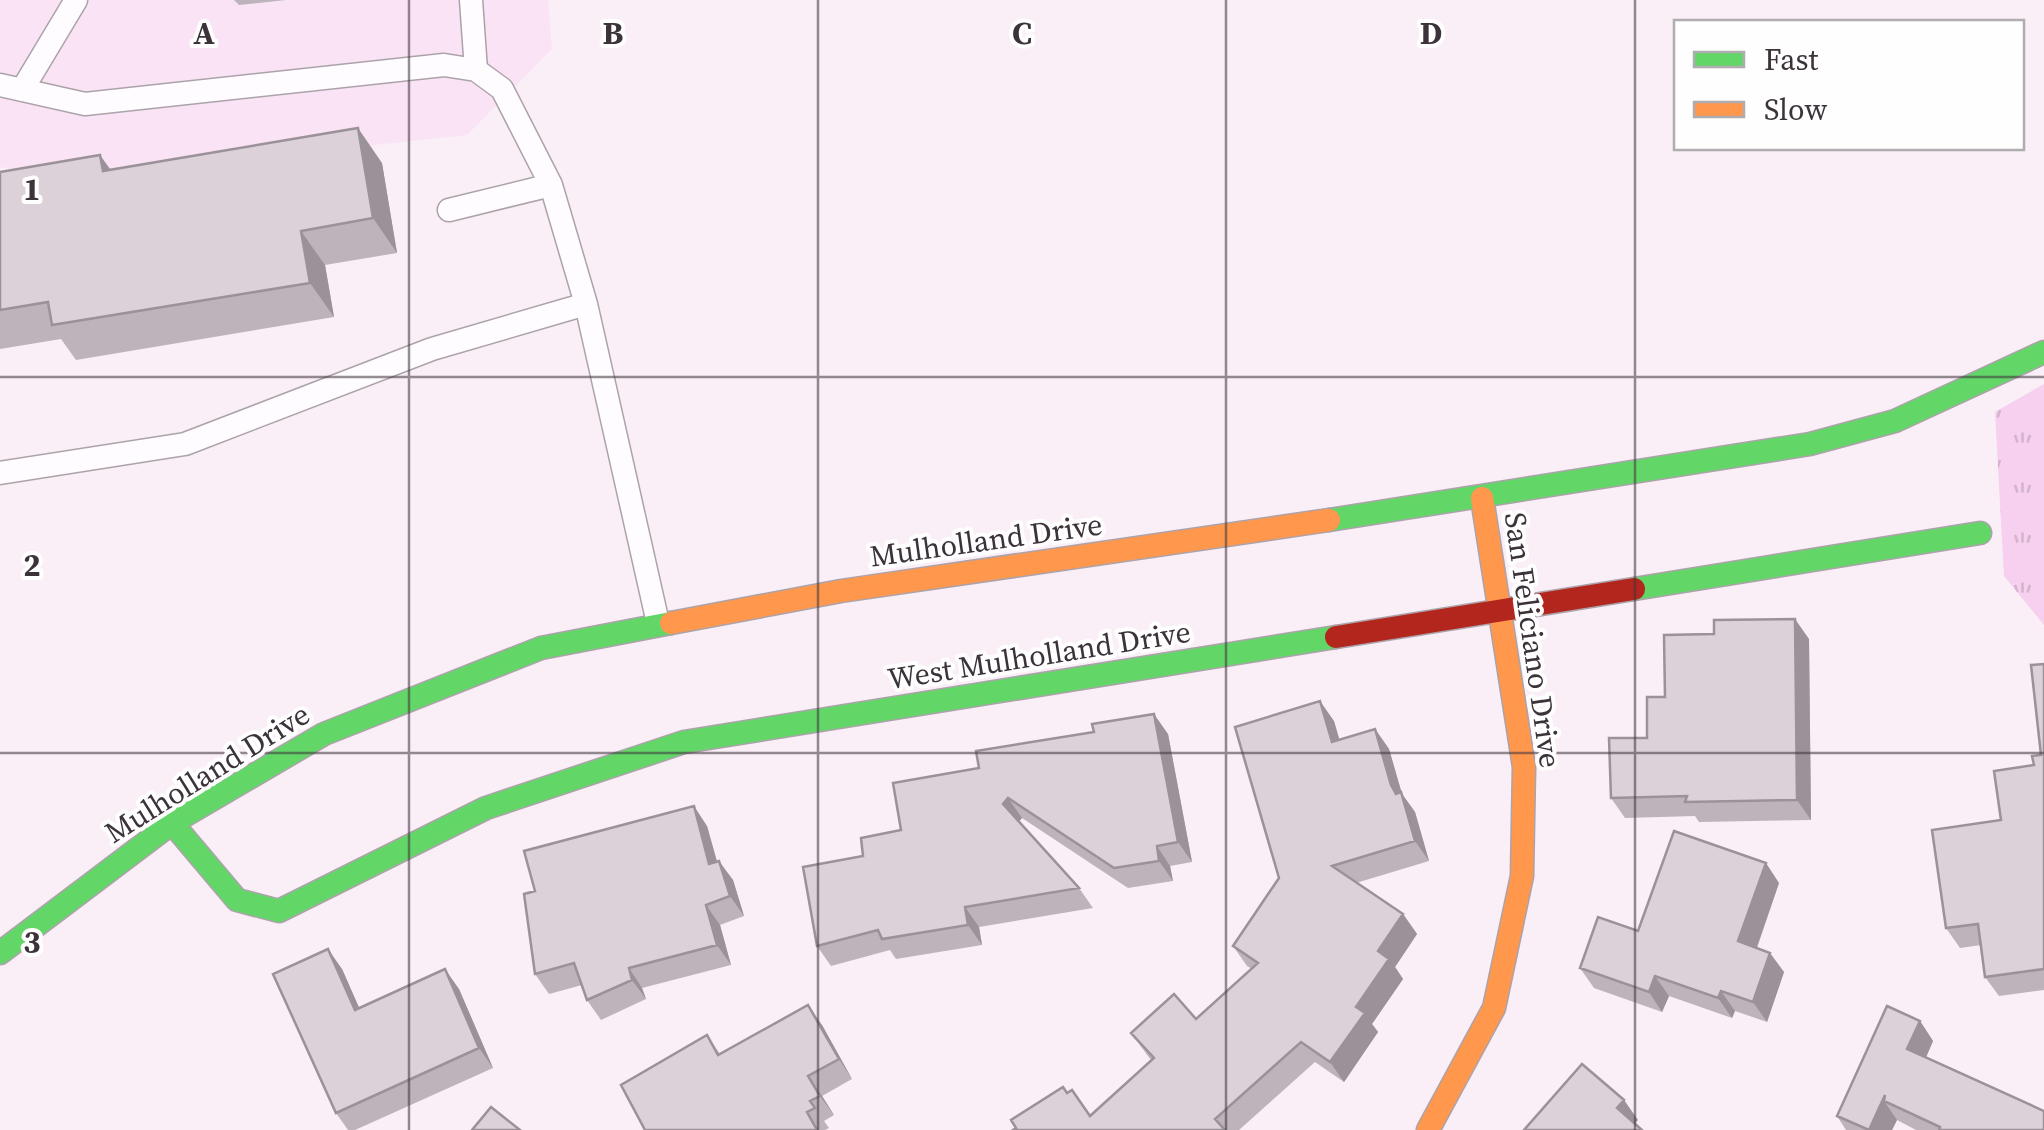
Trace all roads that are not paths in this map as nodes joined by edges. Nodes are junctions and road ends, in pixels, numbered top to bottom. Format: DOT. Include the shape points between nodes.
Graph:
graph roads {
  1 [pos="76,0"];
  2 [pos="471,0"];
  3 [pos="476,70"];
  4 [pos="11,88"];
  5 [pos="551,185"];
  6 [pos="449,210"];
  7 [pos="586,304"];
  8 [pos="2044,352"];
  9 [pos="0,473"];
  10 [pos="1482,498"];
  11 [pos="1980,533"];
  12 [pos="1502,612"];
  13 [pos="658,622"];
  14 [pos="172,822"];
  15 [pos="0,952"];
  16 [pos="1428,1130"];
  1 -- 4 [label="lane"];
  2 -- 3 [label="lane"];
  3 -- 4 [label="lane" via="444,65 85,104"];
  3 -- 5 [label="lane" via="502,89"];
  5 -- 6 [label="lane"];
  5 -- 7 [label="lane"];
  7 -- 9 [label="lane" via="432,349 185,444"];
  7 -- 13 [label="lane"];
  8 -- 10 [label="street, Mulholland Drive" via="1895,422 1810,444"];
  10 -- 12 [label="street, San Feliciano Drive"];
  10 -- 13 [label="street, Mulholland Drive"];
  11 -- 12 [label="street, West Mulholland Drive"];
  12 -- 14 [label="street, West Mulholland Drive" via="684,742 486,808 280,911 237,900"];
  12 -- 16 [label="street, San Feliciano Drive" via="1524,767 1522,876 1494,1008"];
  13 -- 14 [label="street, Mulholland Drive" via="541,648 446,682 324,734"];
  14 -- 15 [label="street, Mulholland Drive"];
}
